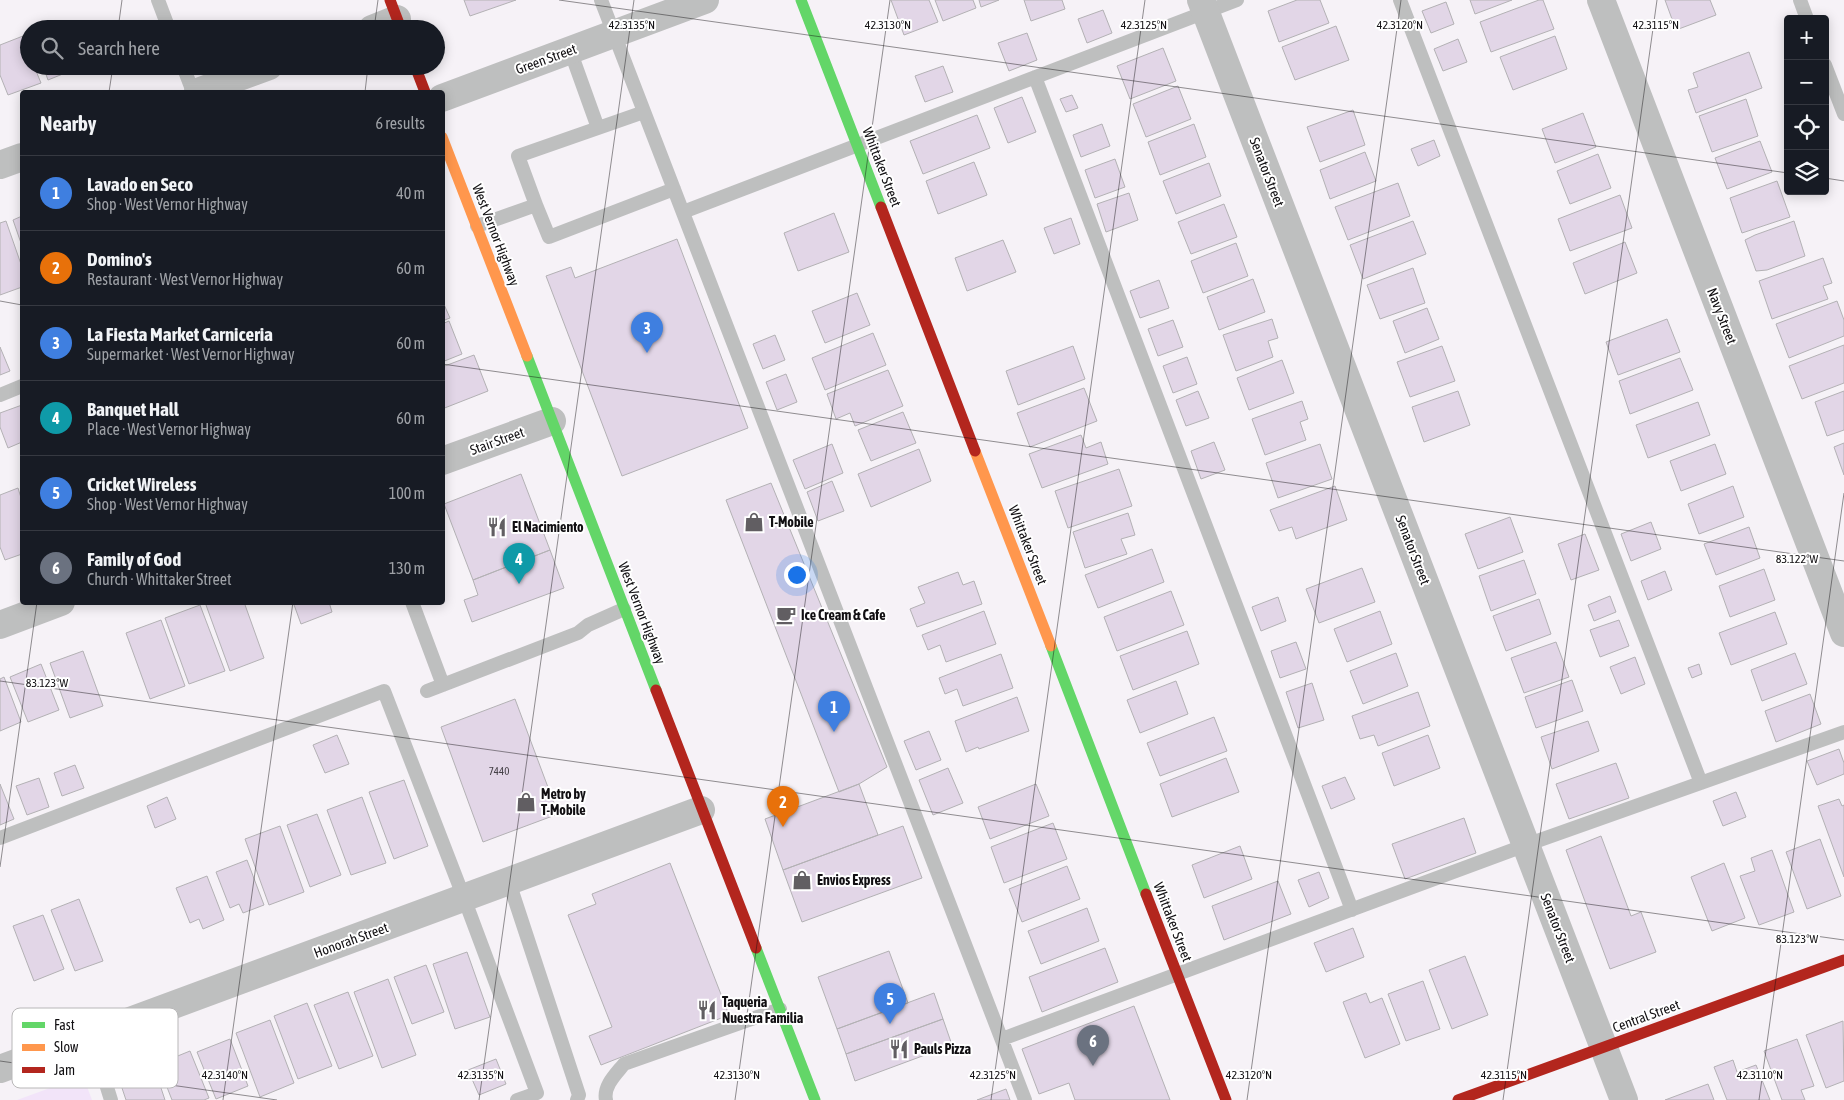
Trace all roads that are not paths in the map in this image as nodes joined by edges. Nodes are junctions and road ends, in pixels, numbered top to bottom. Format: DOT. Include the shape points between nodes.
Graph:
graph roads {
  1 [pos="158,0"];
  2 [pos="601,0"];
  3 [pos="705,0"];
  4 [pos="801,0"];
  5 [pos="1237,0"];
  6 [pos="1400,0"];
  7 [pos="1601,0"];
  8 [pos="1800,0"];
  9 [pos="1203,6"];
  10 [pos="1806,15"];
  11 [pos="166,20"];
  12 [pos="614,34"];
  13 [pos="570,50"];
  14 [pos="186,75"];
  15 [pos="245,75"];
  16 [pos="418,75"];
  17 [pos="1829,75"];
  18 [pos="1035,77"];
  19 [pos="192,90"];
  20 [pos="204,90"];
  21 [pos="424,90"];
  22 [pos="445,97"];
  23 [pos="644,112"];
  24 [pos="1844,114"];
  25 [pos="598,128"];
  26 [pos="445,145"];
  27 [pos="857,145"];
  28 [pos="20,158"];
  29 [pos="0,165"];
  30 [pos="674,189"];
  31 [pos="536,205"];
  32 [pos="683,212"];
  33 [pos="476,226"];
  34 [pos="20,387"];
  35 [pos="0,395"];
  36 [pos="552,421"];
  37 [pos="445,460"];
  38 [pos="53,605"];
  39 [pos="413,605"];
  40 [pos="624,609"];
  41 [pos="0,625"];
  42 [pos="1844,632"];
  43 [pos="443,685"];
  44 [pos="427,691"];
  45 [pos="1844,732"];
  46 [pos="1701,783"];
  47 [pos="702,810"];
  48 [pos="0,838"];
  49 [pos="1526,845"];
  50 [pos="509,882"];
  51 [pos="464,898"];
  52 [pos="1352,910"];
  53 [pos="1844,960"];
  54 [pos="1178,976"];
  55 [pos="167,1008"];
  56 [pos="780,1009"];
  57 [pos="1002,1039"];
  58 [pos="1604,1047"];
  59 [pos="12,1065"];
  60 [pos="0,1069"];
  61 [pos="107,1088"];
  62 [pos="111,1100"];
  63 [pos="518,1100"];
  64 [pos="577,1100"];
  65 [pos="606,1100"];
  66 [pos="815,1100"];
  67 [pos="1026,1100"];
  68 [pos="1226,1100"];
  69 [pos="1458,1100"];
  70 [pos="1624,1100"];
  1 -- 11 [label="lane"];
  2 -- 12 [label="lane"];
  3 -- 12 [label="street, Green Street"];
  4 -- 27 [label="street, Whittaker Street"];
  5 -- 9 [label="lane"];
  6 -- 46 [label="lane"];
  7 -- 42 [label="street, Navy Street"];
  8 -- 10 [label="lane"];
  9 -- 18 [label="lane"];
  9 -- 49 [label="street, Senator Street"];
  12 -- 13 [label="street, Green Street"];
  12 -- 23 [label="lane"];
  13 -- 22 [label="street, Green Street"];
  13 -- 25 [label="lane"];
  14 -- 19 [label="lane"];
  15 -- 20 [label="street"];
  16 -- 21 [label="street"];
  17 -- 24 [label="lane"];
  18 -- 27 [label="lane"];
  18 -- 52 [label="lane"];
  23 -- 25 [label="lane"];
  23 -- 30 [label="lane"];
  25 -- 31 [label="lane" via="518,156"];
  26 -- 33 [label="street, West Vernor Highway"];
  27 -- 32 [label="lane"];
  27 -- 54 [label="street, Whittaker Street"];
  28 -- 29 [label="street"];
  30 -- 31 [label="lane" via="549,237"];
  30 -- 32 [label="lane"];
  31 -- 33 [label="lane"];
  32 -- 57 [label="lane"];
  33 -- 36 [label="street, West Vernor Highway"];
  34 -- 35 [label="lane"];
  36 -- 37 [label="street, Stair Street"];
  36 -- 40 [label="street, West Vernor Highway"];
  38 -- 41 [label="street"];
  39 -- 43 [label="lane"];
  40 -- 43 [label="lane" via="578,633"];
  40 -- 47 [label="street, West Vernor Highway"];
  43 -- 44 [label="lane"];
  45 -- 46 [label="lane"];
  46 -- 49 [label="lane"];
  47 -- 50 [label="street, Honorah Street"];
  47 -- 56 [label="street, West Vernor Highway"];
  48 -- 51 [label="lane" via="384,691"];
  49 -- 52 [label="lane"];
  49 -- 58 [label="street, Senator Street"];
  50 -- 51 [label="street, Honorah Street"];
  50 -- 64 [label="lane"];
  51 -- 55 [label="street, Honorah Street"];
  51 -- 63 [label="lane" via="537,1093"];
  52 -- 54 [label="lane"];
  53 -- 58 [label="street, Central Street"];
  54 -- 57 [label="lane"];
  54 -- 68 [label="street, Whittaker Street"];
  56 -- 65 [label="lane" via="624,1064 607,1087"];
  56 -- 66 [label="street, West Vernor Highway"];
  57 -- 67 [label="lane"];
  58 -- 69 [label="street, Central Street"];
  58 -- 70 [label="street, Senator Street"];
  59 -- 60 [label="street, Honorah Street"];
  61 -- 62 [label="lane"];
}
